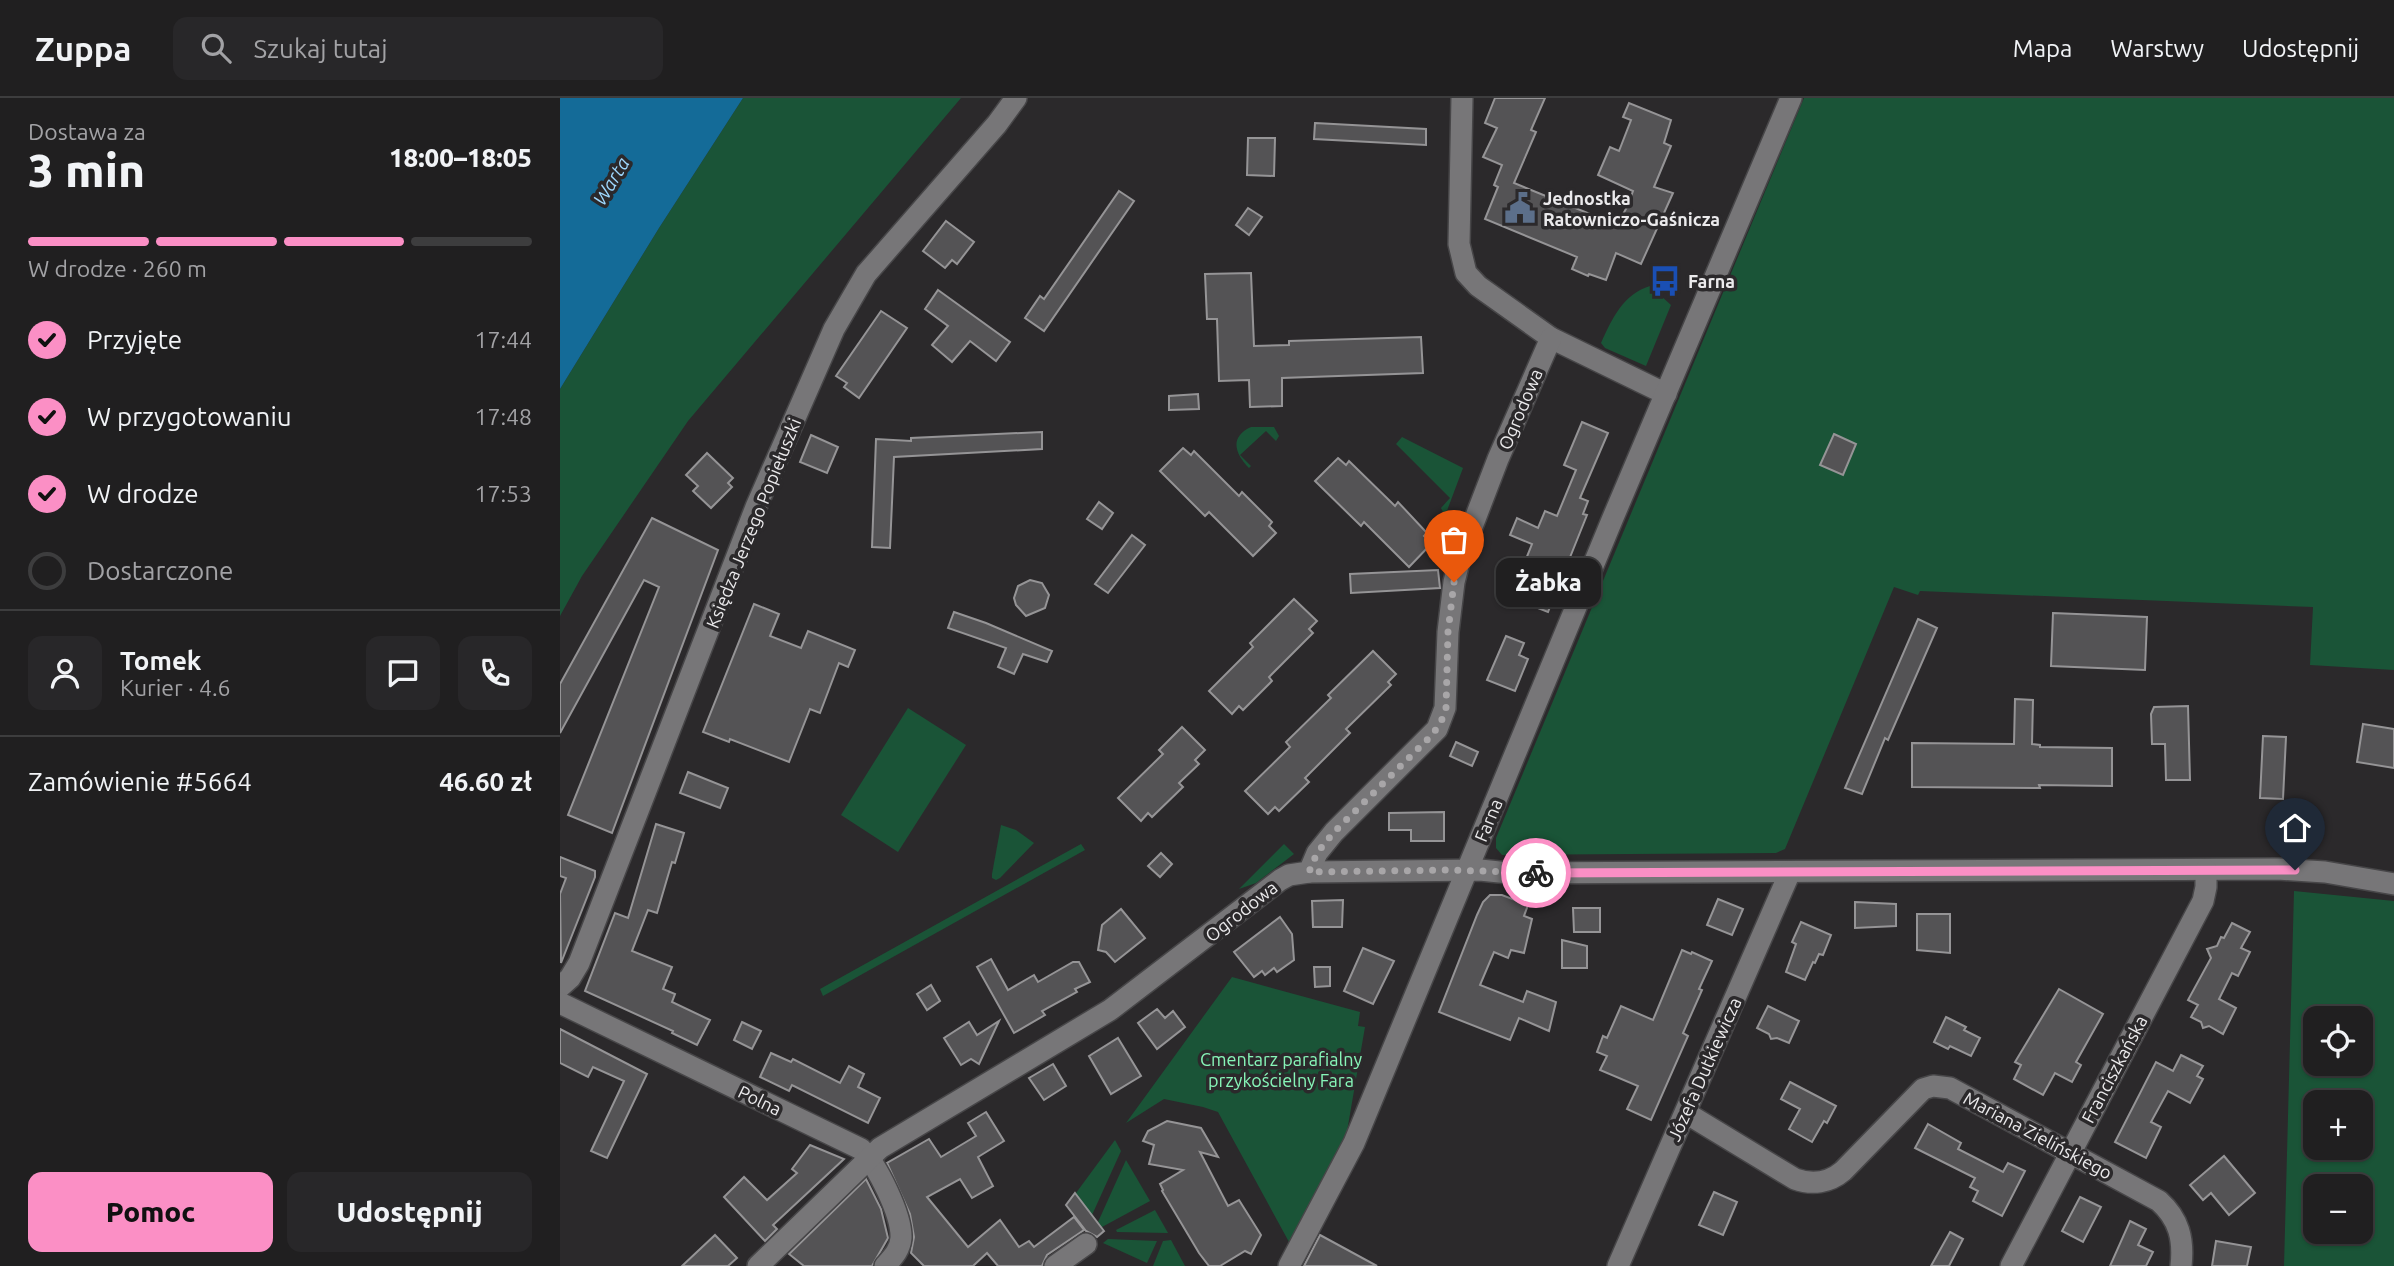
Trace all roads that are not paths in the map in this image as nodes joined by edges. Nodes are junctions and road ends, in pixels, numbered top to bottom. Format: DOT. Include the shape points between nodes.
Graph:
graph roads {
  1 [pos="1016,98"];
  2 [pos="1462,98"];
  3 [pos="1791,98"];
  4 [pos="1551,338"];
  5 [pos="1666,394"];
  6 [pos="1466,870"];
  7 [pos="2206,870"];
  8 [pos="1309,872"];
  9 [pos="1790,872"];
  10 [pos="2394,884"];
  11 [pos="560,987"];
  12 [pos="560,1003"];
  13 [pos="1686,1113"];
  14 [pos="2070,1152"];
  15 [pos="868,1158"];
  16 [pos="1086,1244"];
  17 [pos="892,1258"];
  18 [pos="758,1266"];
  19 [pos="1055,1266"];
  20 [pos="1289,1266"];
  21 [pos="1618,1266"];
  22 [pos="2011,1266"];
  23 [pos="2181,1266"];
  1 -- 11 [label="street, Księdza Jerzego Popiełuszki" via="866,274 834,330 757,508 579,962"];
  2 -- 4 [label="street" via="1462,265 1478,286"];
  3 -- 5 [label="street, Farna"];
  4 -- 5 [label="street"];
  4 -- 8 [label="street, Ogrodowa" via="1460,558 1441,722 1334,832"];
  5 -- 6 [label="street, Farna"];
  6 -- 8 [label="street"];
  6 -- 9 [label="street"];
  6 -- 20 [label="street, Farna" via="1354,1143"];
  7 -- 9 [label="street"];
  7 -- 10 [label="street" via="2308,870"];
  7 -- 14 [label="street, Franciszkańska" via="2203,901"];
  8 -- 15 [label="street, Ogrodowa" via="1280,880 1119,1004"];
  9 -- 13 [label="street, Józefa Dutkiewicza"];
  12 -- 15 [label="street, Polna" via="855,1145"];
  13 -- 14 [label="street, Mariana Zielińskiego" via="1808,1183 1838,1175 1912,1098 1933,1086 1955,1090"];
  13 -- 21 [label="street, Józefa Dutkiewicza"];
  14 -- 22 [label="street, Franciszkańska"];
  14 -- 23 [label="street, Mariana Zielińskiego" via="2165,1207 2181,1234"];
  15 -- 17 [label="street, Polna" via="897,1218 901,1235"];
  15 -- 18 [label="street, Ogrodowa"];
  16 -- 19 [label="street"];
}
